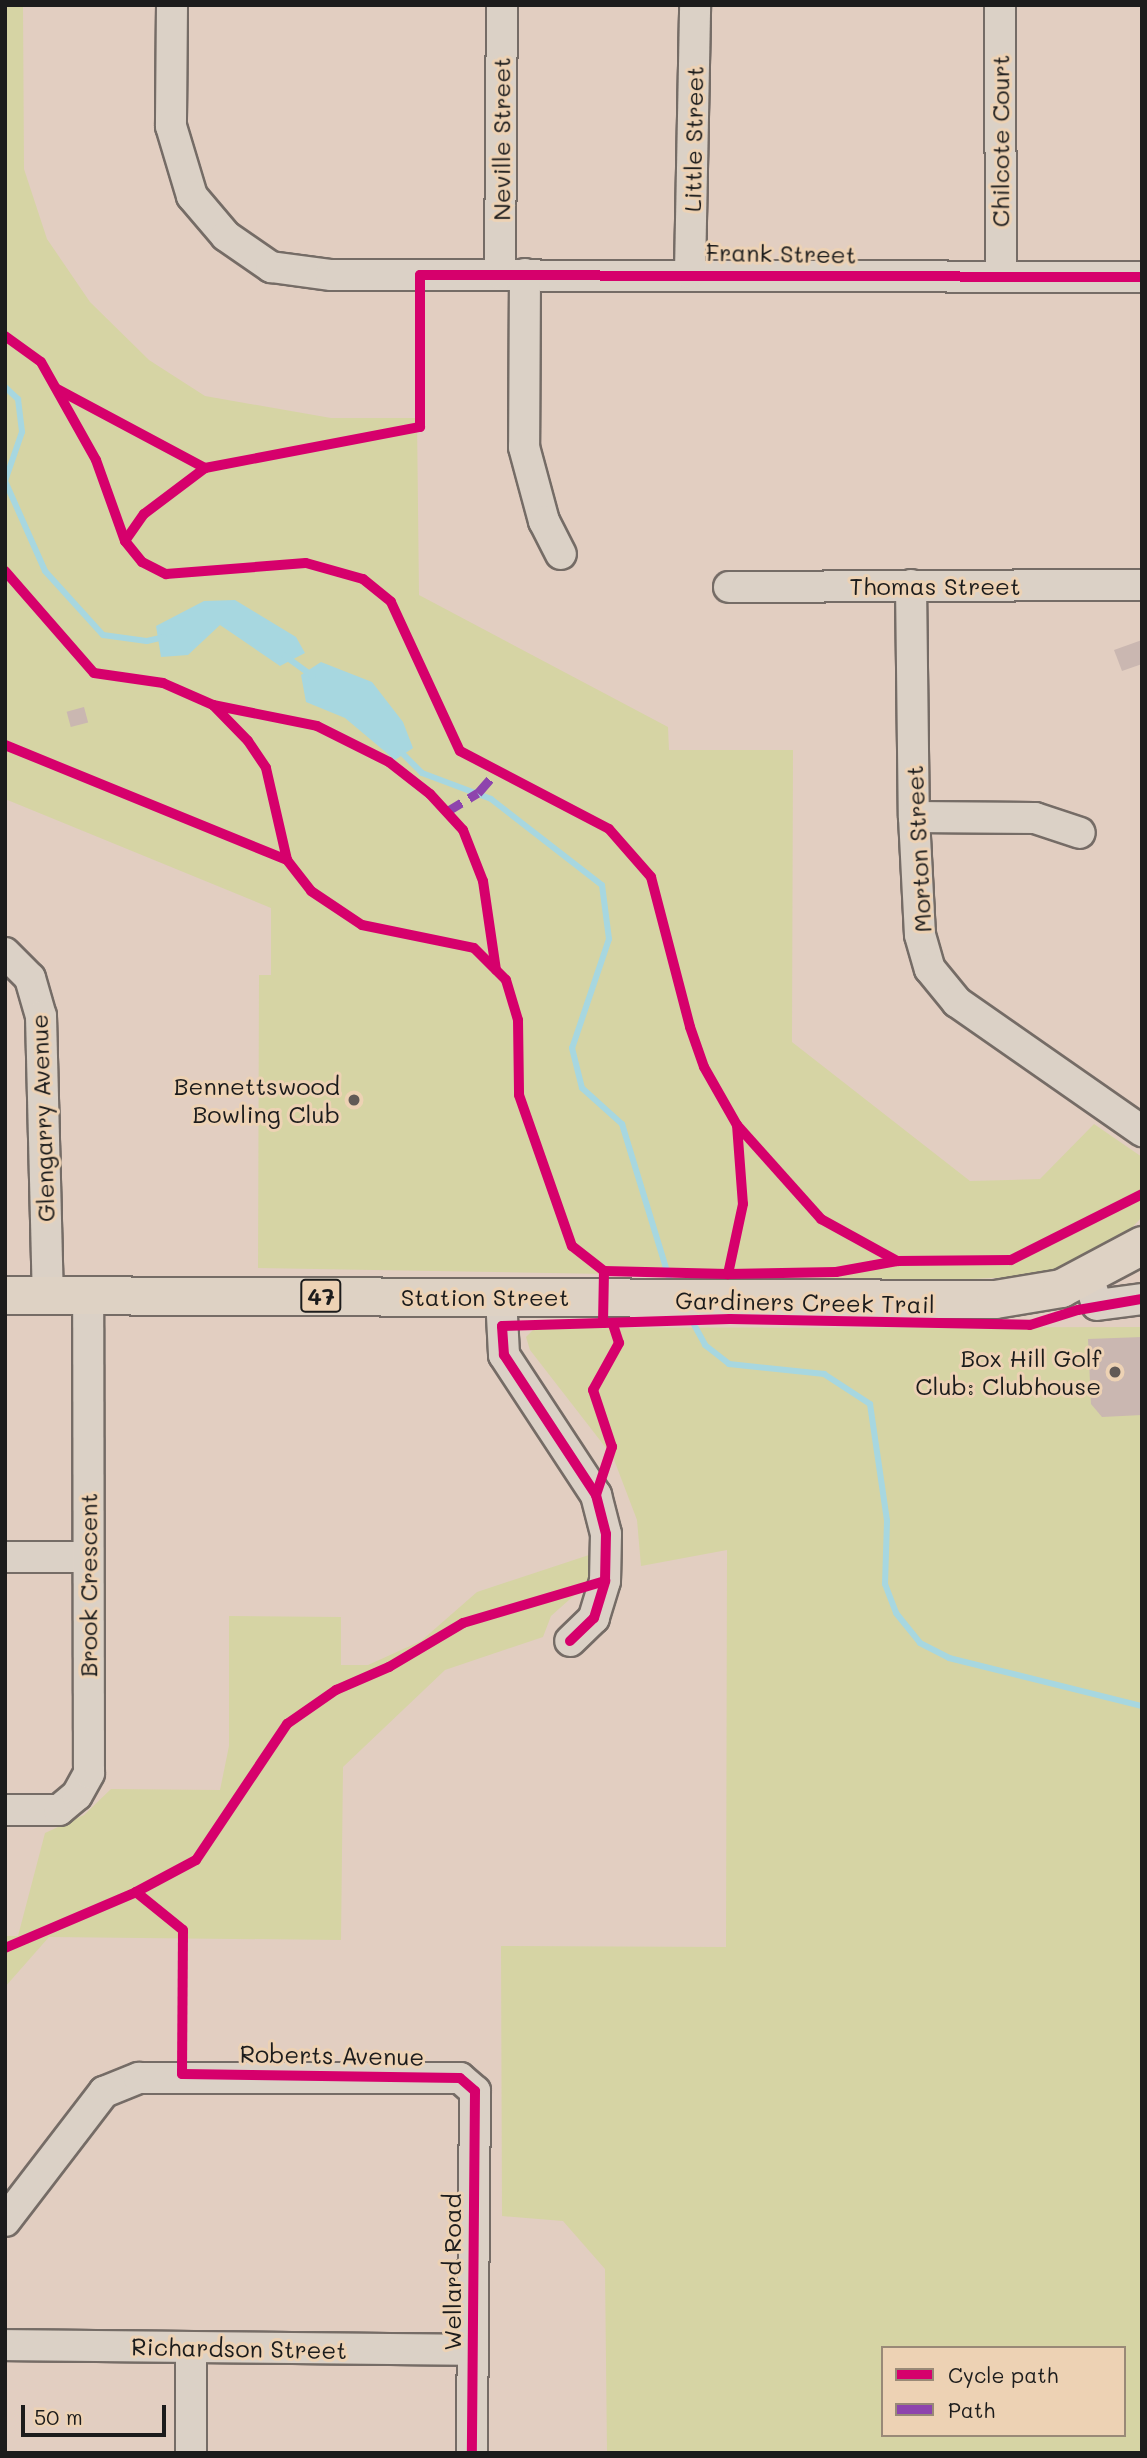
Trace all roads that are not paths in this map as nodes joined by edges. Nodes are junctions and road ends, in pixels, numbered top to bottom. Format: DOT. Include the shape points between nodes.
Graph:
graph roads {
  1 [pos="172,5"];
  2 [pos="502,5"];
  3 [pos="695,5"];
  4 [pos="1000,5"];
  5 [pos="691,273"];
  6 [pos="513,274"];
  7 [pos="1001,276"];
  8 [pos="1142,277"];
  9 [pos="561,554"];
  10 [pos="911,585"];
  11 [pos="1142,585"];
  12 [pos="729,587"];
  13 [pos="914,817"];
  14 [pos="1080,834"];
  15 [pos="5,953"];
  16 [pos="1142,1131"];
  17 [pos="1142,1245"];
  18 [pos="1092,1291"];
  19 [pos="5,1295"];
  20 [pos="48,1295"];
  21 [pos="88,1295"];
  22 [pos="501,1297"];
  23 [pos="1142,1299"];
  24 [pos="5,1557"];
  25 [pos="87,1558"];
  26 [pos="570,1641"];
  27 [pos="5,1810"];
  28 [pos="475,2091"];
  29 [pos="5,2221"];
  30 [pos="5,2345"];
  31 [pos="191,2347"];
  32 [pos="472,2350"];
  33 [pos="191,2453"];
  34 [pos="472,2453"];
  1 -- 6 [label="street, Frank Street" via="171,126 192,196 226,236 271,267 331,275"];
  2 -- 6 [label="street, Neville Street"];
  3 -- 5 [label="street, Little Street"];
  4 -- 7 [label="street, Chilcote Court"];
  5 -- 6 [label="street, Frank Street"];
  5 -- 7 [label="street, Frank Street"];
  6 -- 9 [label="street, Neville Street" via="524,447 544,521"];
  7 -- 8 [label="street, Frank Street"];
  10 -- 11 [label="street, Thomas Street"];
  10 -- 12 [label="street, Thomas Street"];
  10 -- 13 [label="street, Morton Street"];
  13 -- 14 [label="street" via="1035,818"];
  13 -- 16 [label="street, Morton Street" via="920,936 930,969 957,1002"];
  15 -- 20 [label="street, Glengarry Avenue" via="30,978 41,1016"];
  17 -- 18 [label="main road, Station Street / 47"];
  18 -- 22 [label="main road, Station Street / 47" via="995,1299"];
  18 -- 23 [label="street, Station Street"];
  19 -- 20 [label="main road, Station Street / 47"];
  20 -- 21 [label="main road, Station Street / 47"];
  21 -- 22 [label="main road, Station Street / 47"];
  21 -- 25 [label="street, Brook Crescent"];
  22 -- 26 [label="street" via="504,1354 583,1474 607,1534 605,1581 594,1618"];
  24 -- 25 [label="street"];
  25 -- 27 [label="street, Brook Crescent" via="89,1773 77,1796 59,1810"];
  28 -- 29 [label="street, Roberts Avenue" via="460,2078 139,2078 104,2092"];
  28 -- 32 [label="street, Wellard Road"];
  30 -- 31 [label="street, Richardson Street"];
  31 -- 32 [label="street, Richardson Street"];
  31 -- 33 [label="street"];
  32 -- 34 [label="street, Wellard Road"];
}
